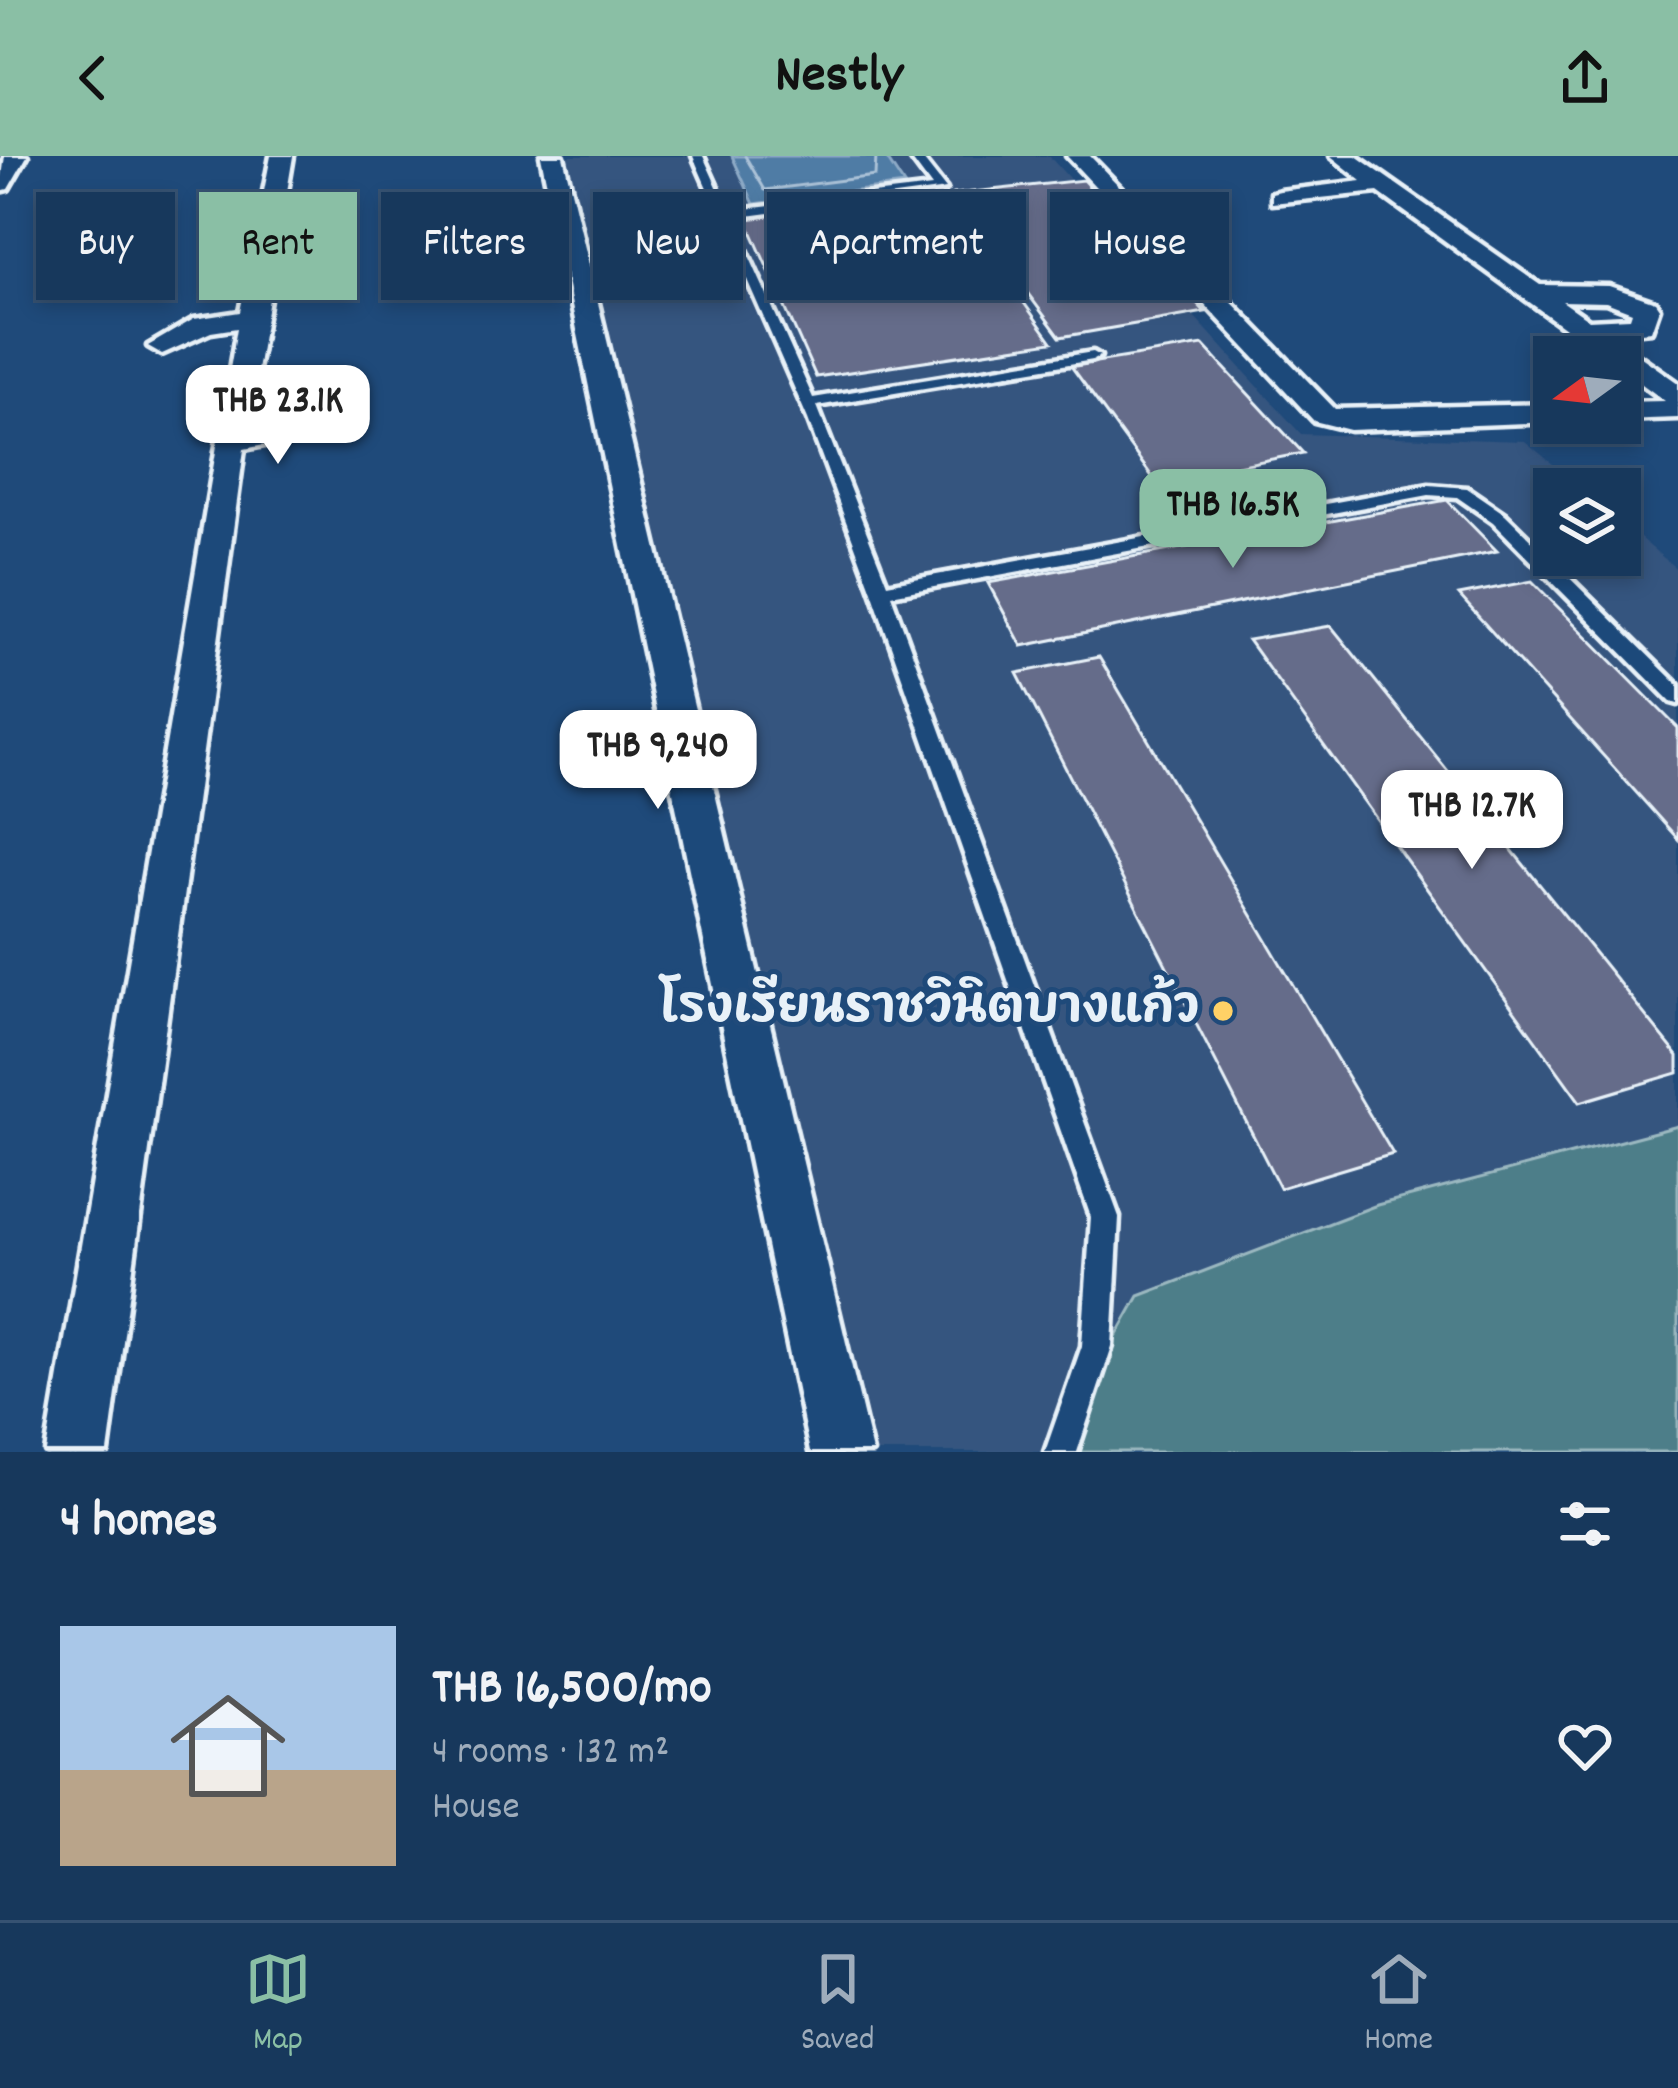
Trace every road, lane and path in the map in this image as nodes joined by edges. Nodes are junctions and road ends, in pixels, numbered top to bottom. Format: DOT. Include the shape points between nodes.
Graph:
graph roads {
  1 [pos="282,156"];
  2 [pos="552,156"];
  3 [pos="698,156"];
  4 [pos="914,156"];
  5 [pos="1078,156"];
  6 [pos="1342,156"];
  7 [pos="1382,184"];
  8 [pos="717,192"];
  9 [pos="1280,198"];
  10 [pos="743,212"];
  11 [pos="743,250"];
  12 [pos="1535,293"];
  13 [pos="252,318"];
  14 [pos="1584,328"];
  15 [pos="162,346"];
  16 [pos="1093,356"];
  17 [pos="1678,396"];
  18 [pos="807,404"];
  19 [pos="1678,409"];
  20 [pos="1641,410"];
  21 [pos="1533,414"];
  22 [pos="314,427"];
  23 [pos="230,442"];
  24 [pos="880,591"];
  25 [pos="1678,697"];
  26 [pos="77,1452"];
  27 [pos="841,1452"];
  28 [pos="1061,1452"];
  1 -- 13 [label="street"];
  2 -- 27 [label="street"];
  3 -- 8 [label="lane"];
  4 -- 10 [label="lane" via="940,189"];
  5 -- 21 [label="street" via="1325,415 1350,421"];
  6 -- 7 [label="street"];
  7 -- 9 [label="street"];
  7 -- 12 [label="street"];
  11 -- 18 [label="lane"];
  12 -- 14 [label="street"];
  12 -- 14 [label="street" via="1609,294 1661,308 1641,325"];
  13 -- 15 [label="street" via="204,325"];
  13 -- 23 [label="street"];
  14 -- 17 [label="street"];
  16 -- 18 [label="lane"];
  18 -- 24 [label="lane"];
  19 -- 20 [label="street"];
  22 -- 23 [label="street"];
  23 -- 26 [label="street"];
  24 -- 25 [label="lane" via="1430,490 1461,491 1499,518"];
  24 -- 28 [label="lane" via="1105,1217 1096,1346"];
}
